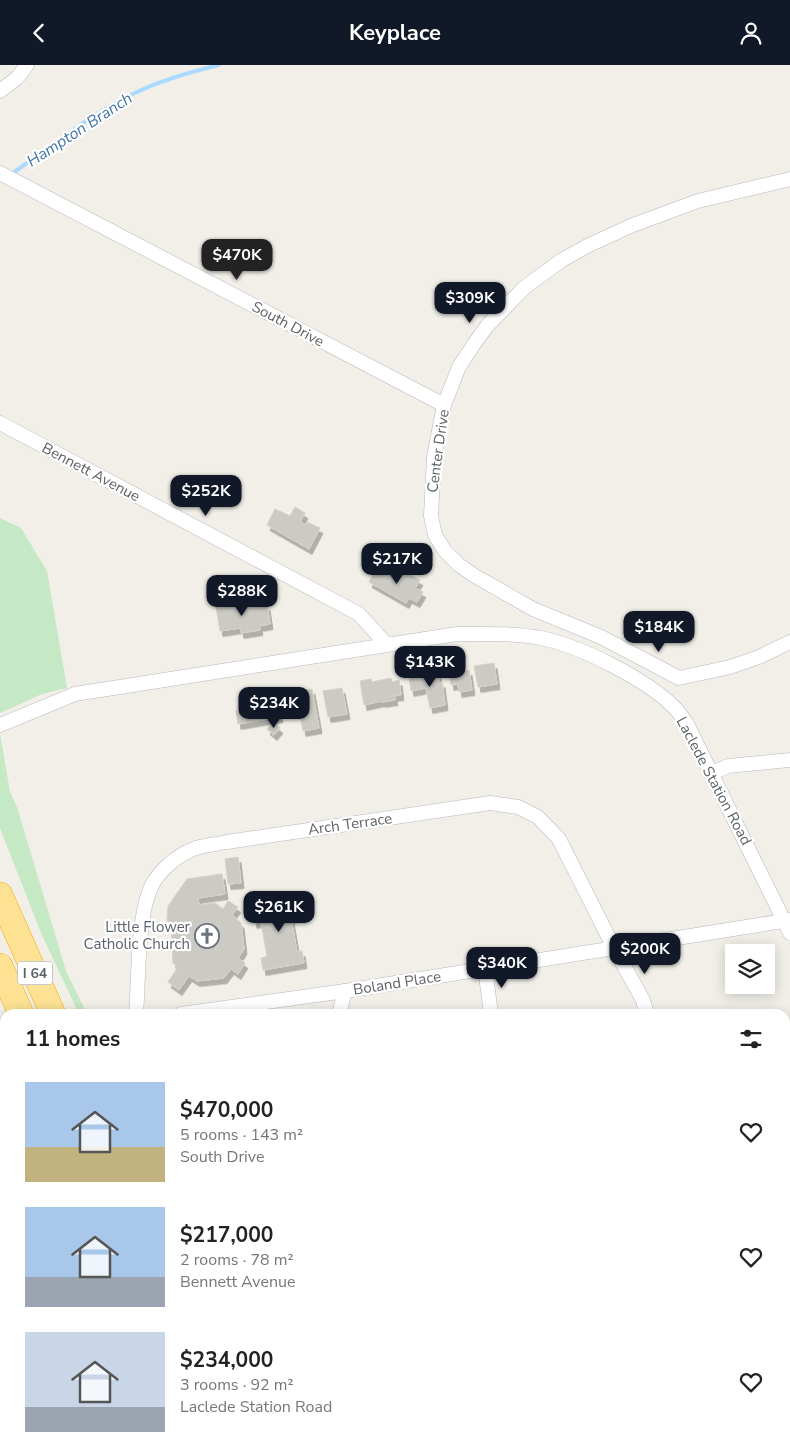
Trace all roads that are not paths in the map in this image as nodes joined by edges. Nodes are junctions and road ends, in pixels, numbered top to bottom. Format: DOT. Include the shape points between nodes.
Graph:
graph roads {
  1 [pos="27,65"];
  2 [pos="0,91"];
  3 [pos="0,173"];
  4 [pos="790,179"];
  5 [pos="444,405"];
  6 [pos="0,423"];
  7 [pos="790,642"];
  8 [pos="386,644"];
  9 [pos="0,725"];
  10 [pos="790,760"];
  11 [pos="712,773"];
  12 [pos="0,895"];
  13 [pos="788,925"];
  14 [pos="614,948"];
  15 [pos="0,966"];
  16 [pos="485,968"];
  17 [pos="345,991"];
  18 [pos="19,1009"];
  19 [pos="51,1009"];
  20 [pos="136,1009"];
  21 [pos="216,1009"];
  22 [pos="340,1009"];
  23 [pos="490,1009"];
  24 [pos="646,1009"];
  1 -- 2 [label="street"];
  3 -- 5 [label="street, South Drive"];
  4 -- 5 [label="street, Center Drive" via="698,201 633,225 562,260 525,287 487,326 459,367"];
  5 -- 7 [label="street, Center Drive" via="434,457 431,516 435,535 445,551 475,576 533,609 601,637 679,678 730,667"];
  6 -- 8 [label="street, Bennett Avenue" via="359,614"];
  8 -- 9 [label="street, Laclede Station Road" via="75,694"];
  8 -- 11 [label="street, Laclede Station Road" via="457,634 508,634 574,648 609,663 674,706"];
  10 -- 11 [label="street" via="728,766"];
  11 -- 13 [label="street, Laclede Station Road"];
  12 -- 19 [label="highway, I 64"];
  13 -- 14 [label="street, Boland Place"];
  14 -- 16 [label="street, Boland Place"];
  14 -- 20 [label="street, Arch Terrace" via="559,839 538,817 518,807 490,803 226,842 196,849 176,859 157,876 148,893 142,919"];
  14 -- 24 [label="street, Arch Terrace"];
  15 -- 18 [label="highway, I 64"];
  16 -- 17 [label="street, Boland Place"];
  16 -- 23 [label="street"];
  17 -- 21 [label="street, Boland Place"];
  17 -- 22 [label="street"];
}
